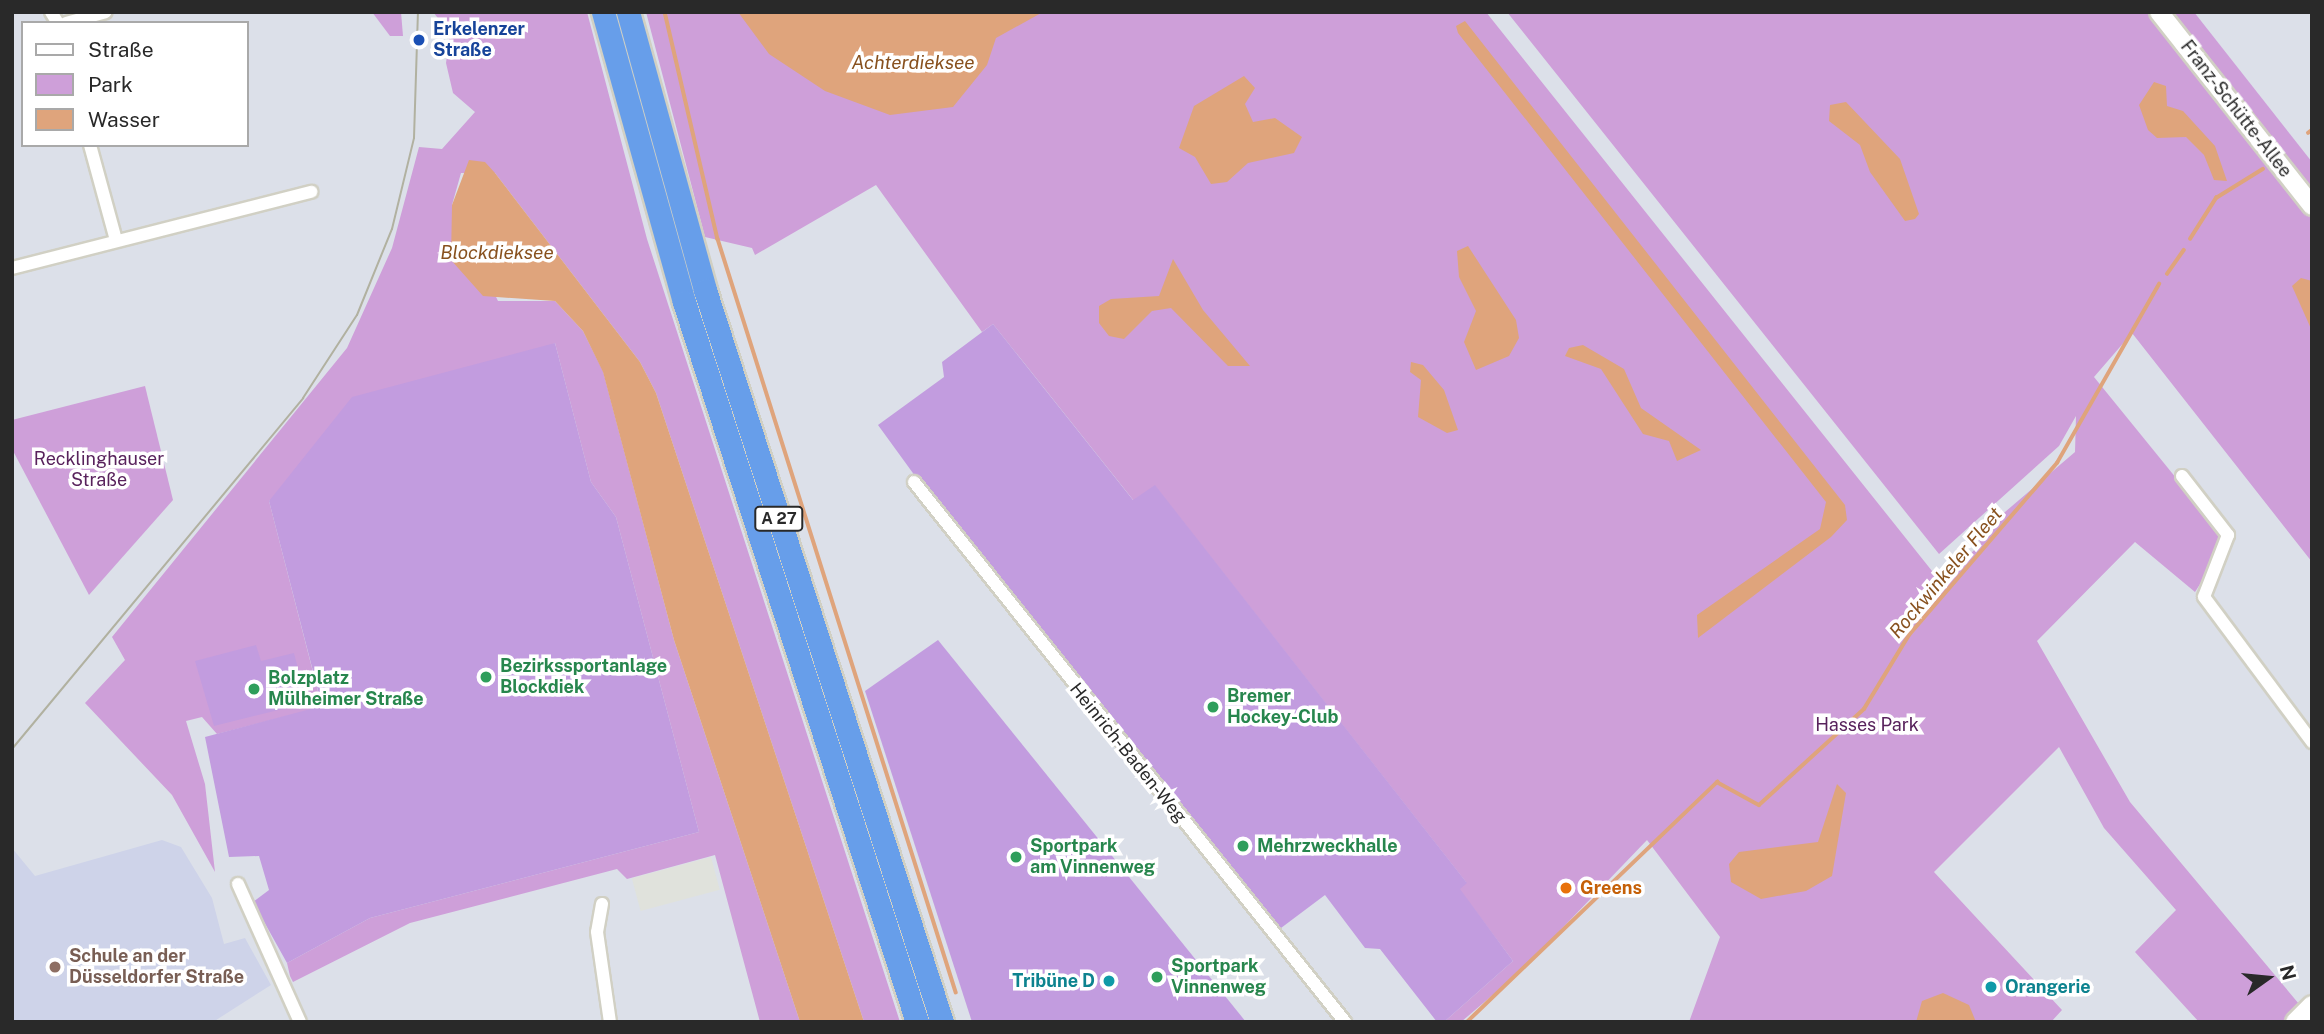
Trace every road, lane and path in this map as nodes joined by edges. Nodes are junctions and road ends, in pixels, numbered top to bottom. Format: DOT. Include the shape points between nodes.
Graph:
graph roads {
  1 [pos="106,12"];
  2 [pos="603,12"];
  3 [pos="628,12"];
  4 [pos="2159,12"];
  5 [pos="73,21"];
  6 [pos="91,147"];
  7 [pos="311,192"];
  8 [pos="2312,206"];
  9 [pos="116,240"];
  10 [pos="12,268"];
  11 [pos="2182,475"];
  12 [pos="914,482"];
  13 [pos="2312,742"];
  14 [pos="238,884"];
  15 [pos="602,904"];
  16 [pos="2312,1005"];
  17 [pos="300,1022"];
  18 [pos="610,1022"];
  19 [pos="917,1022"];
  20 [pos="942,1022"];
  21 [pos="1346,1022"];
  22 [pos="2295,1022"];
  1 -- 5 [label="street"];
  2 -- 19 [label="highway, A 27" via="684,302"];
  3 -- 20 [label="highway, A 27" via="705,290"];
  4 -- 8 [label="main road, Franz-Schütte-Allee"];
  6 -- 9 [label="street"];
  7 -- 9 [label="street"];
  9 -- 10 [label="street"];
  11 -- 13 [label="street" via="2228,536 2204,597"];
  12 -- 21 [label="street, Heinrich-Baden-Weg"];
  14 -- 17 [label="street"];
  15 -- 18 [label="street" via="597,932"];
  16 -- 22 [label="main road"];
}
